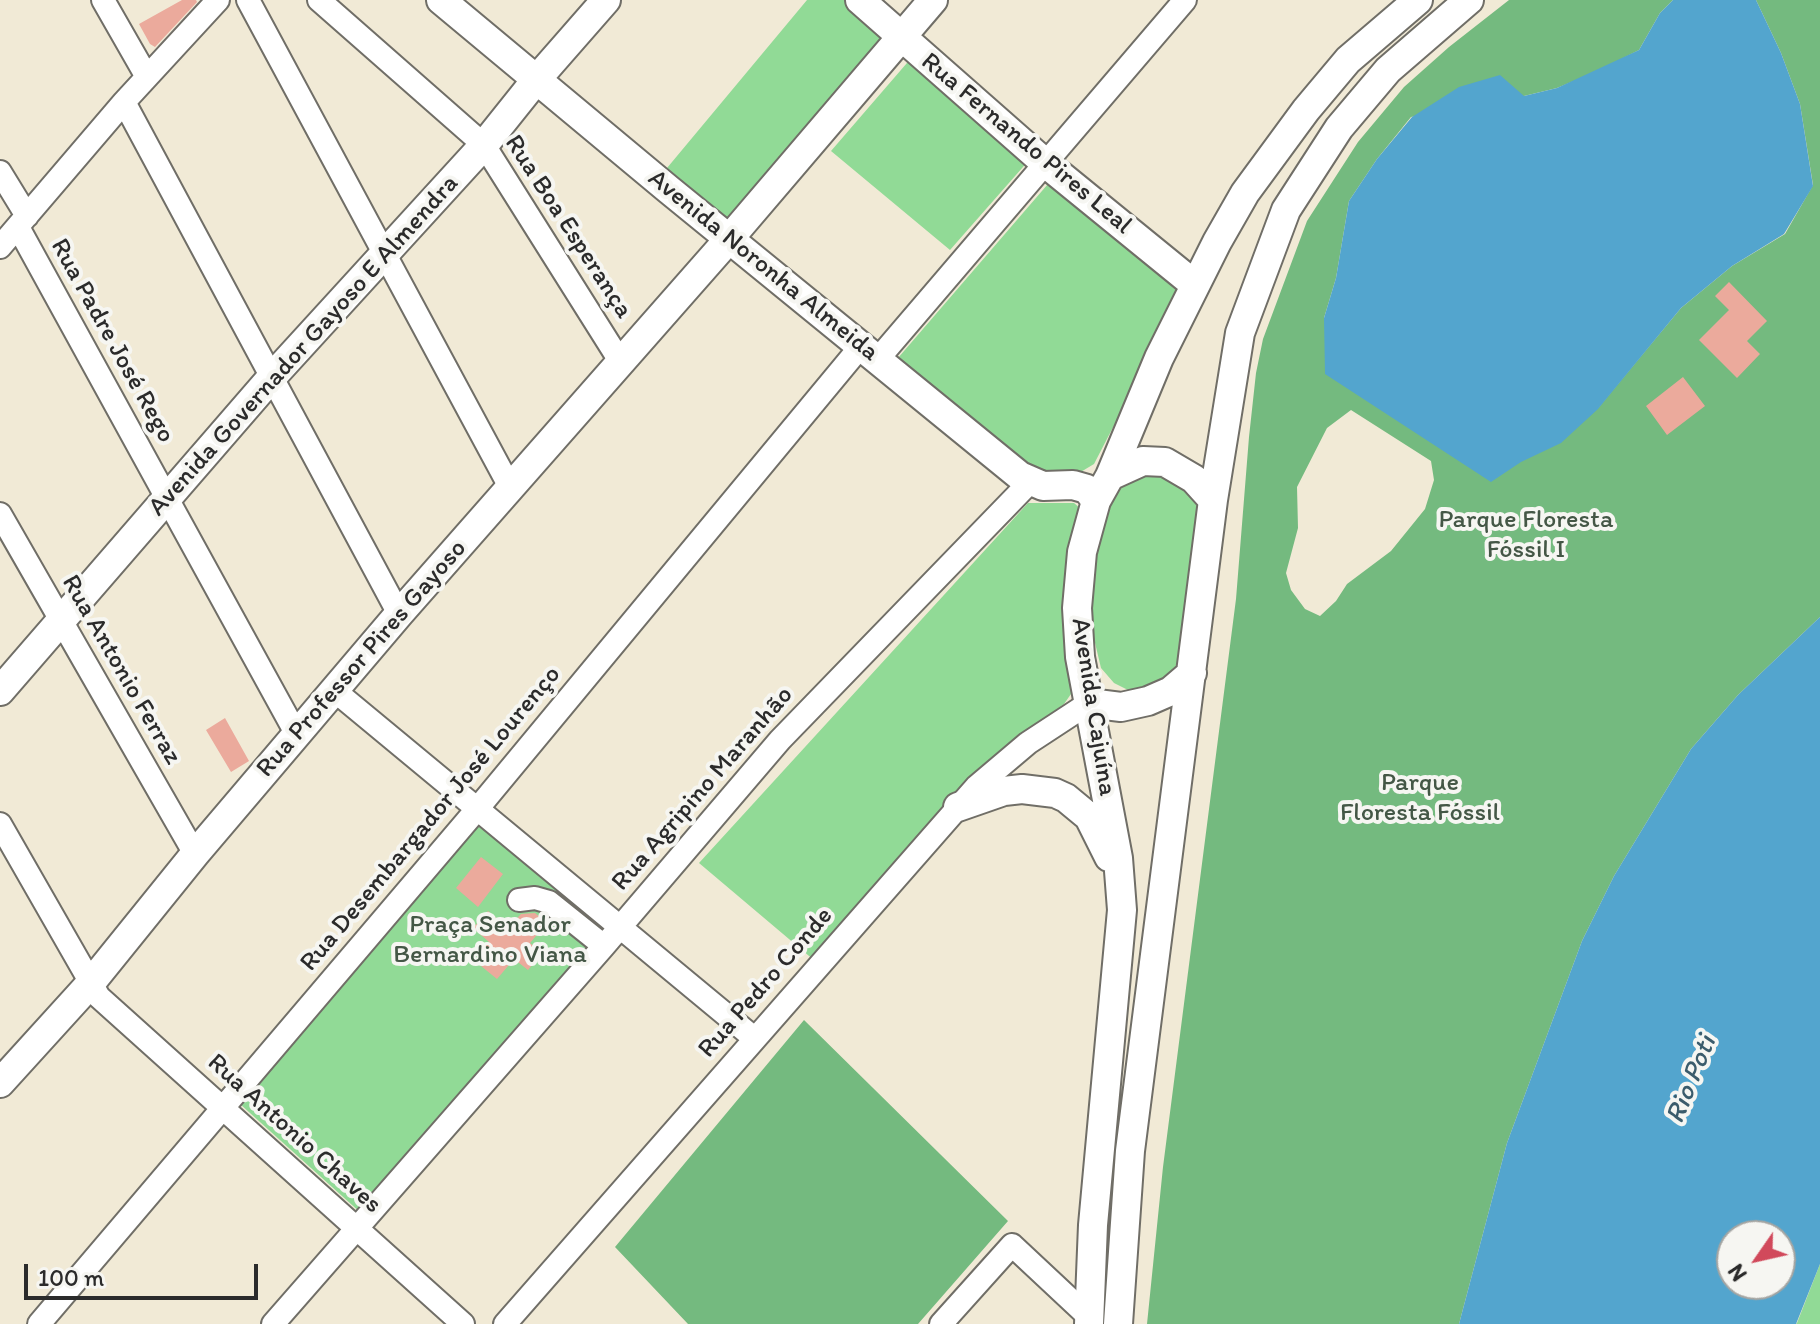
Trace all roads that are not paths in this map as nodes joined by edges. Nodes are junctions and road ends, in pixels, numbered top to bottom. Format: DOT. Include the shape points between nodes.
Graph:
graph roads {
  1 [pos="103,0"];
  2 [pos="218,0"];
  3 [pos="248,0"];
  4 [pos="319,0"];
  5 [pos="441,0"];
  6 [pos="606,0"];
  7 [pos="860,0"];
  8 [pos="933,0"];
  9 [pos="1185,0"];
  10 [pos="1418,0"];
  11 [pos="1469,0"];
  12 [pos="901,36"];
  13 [pos="147,77"];
  14 [pos="536,80"];
  15 [pos="124,102"];
  16 [pos="484,145"];
  17 [pos="1044,162"];
  18 [pos="2,183"];
  19 [pos="22,222"];
  20 [pos="729,239"];
  21 [pos="0,247"];
  22 [pos="385,254"];
  23 [pos="1195,285"];
  24 [pos="869,352"];
  25 [pos="620,361"];
  26 [pos="272,377"];
  27 [pos="1110,476"];
  28 [pos="1030,482"];
  29 [pos="510,487"];
  30 [pos="167,498"];
  31 [pos="1213,500"];
  32 [pos="1096,501"];
  33 [pos="0,514"];
  34 [pos="399,614"];
  35 [pos="61,622"];
  36 [pos="1192,673"];
  37 [pos="0,691"];
  38 [pos="335,691"];
  39 [pos="1089,703"];
  40 [pos="297,735"];
  41 [pos="958,807"];
  42 [pos="478,808"];
  43 [pos="0,824"];
  44 [pos="195,854"];
  45 [pos="1122,896"];
  46 [pos="519,900"];
  47 [pos="621,926"];
  48 [pos="604,946"];
  49 [pos="90,984"];
  50 [pos="754,1038"];
  51 [pos="0,1083"];
  52 [pos="224,1109"];
  53 [pos="356,1229"];
  54 [pos="1089,1320"];
  55 [pos="39,1324"];
  56 [pos="273,1324"];
  57 [pos="463,1324"];
  58 [pos="505,1324"];
  59 [pos="941,1324"];
  60 [pos="1118,1324"];
  1 -- 13 [label="street"];
  2 -- 13 [label="street"];
  3 -- 22 [label="street"];
  4 -- 16 [label="street, Rua Boa Esperança"];
  5 -- 14 [label="main road, Avenida Noronha Almeida"];
  6 -- 14 [label="main road, Avenida Governador Gayoso E Almendra"];
  7 -- 12 [label="main road, Rua Fernando Pires Leal"];
  8 -- 12 [label="main road, Rua Professor Pires Gayoso"];
  9 -- 17 [label="street, Rua Desembargador José Lourenço"];
  10 -- 23 [label="main road, Avenida Cajuína" via="1348,60 1306,110 1245,193"];
  11 -- 31 [label="main road" via="1358,103 1286,210 1240,333"];
  12 -- 17 [label="main road, Rua Fernando Pires Leal"];
  12 -- 20 [label="main road, Rua Professor Pires Gayoso"];
  13 -- 15 [label="street"];
  14 -- 16 [label="main road, Avenida Governador Gayoso E Almendra"];
  14 -- 20 [label="main road, Avenida Noronha Almeida"];
  15 -- 19 [label="street"];
  15 -- 26 [label="street"];
  16 -- 22 [label="main road, Avenida Governador Gayoso E Almendra"];
  16 -- 25 [label="street, Rua Boa Esperança"];
  17 -- 23 [label="main road, Rua Fernando Pires Leal"];
  17 -- 24 [label="street, Rua Desembargador José Lourenço"];
  18 -- 19 [label="street, Rua Padre José Rego"];
  19 -- 21 [label="street"];
  19 -- 30 [label="street, Rua Padre José Rego"];
  20 -- 24 [label="main road, Avenida Noronha Almeida"];
  20 -- 25 [label="main road, Rua Professor Pires Gayoso"];
  22 -- 26 [label="main road, Avenida Governador Gayoso E Almendra"];
  22 -- 29 [label="street"];
  23 -- 27 [label="main road, Avenida Cajuína"];
  24 -- 28 [label="main road, Avenida Noronha Almeida"];
  24 -- 42 [label="street, Rua Desembargador José Lourenço"];
  25 -- 29 [label="main road, Rua Professor Pires Gayoso"];
  26 -- 30 [label="main road, Avenida Governador Gayoso E Almendra"];
  26 -- 34 [label="street"];
  27 -- 31 [label="main road" via="1143,461 1165,462 1194,479"];
  27 -- 32 [label="main road, Avenida Cajuína"];
  28 -- 32 [label="main road" via="1087,489"];
  28 -- 47 [label="street, Rua Agripino Maranhão" via="780,740"];
  29 -- 34 [label="main road, Rua Professor Pires Gayoso"];
  30 -- 35 [label="main road, Avenida Governador Gayoso E Almendra"];
  30 -- 40 [label="street, Rua Padre José Rego"];
  31 -- 36 [label="main road"];
  32 -- 39 [label="main road, Avenida Cajuína" via="1082,552 1077,608"];
  33 -- 35 [label="street, Rua Antonio Ferraz"];
  34 -- 38 [label="main road, Rua Professor Pires Gayoso"];
  35 -- 37 [label="main road, Avenida Governador Gayoso E Almendra"];
  35 -- 44 [label="street, Rua Antonio Ferraz"];
  36 -- 39 [label="main road" via="1148,701 1121,707"];
  36 -- 60 [label="main road" via="1130,1151"];
  38 -- 40 [label="main road, Rua Professor Pires Gayoso"];
  38 -- 42 [label="street"];
  39 -- 41 [label="street, Rua Pedro Conde" via="995,769"];
  39 -- 45 [label="main road, Avenida Cajuína"];
  40 -- 44 [label="main road, Rua Professor Pires Gayoso"];
  41 -- 45 [label="main road" via="991,793 1022,789 1066,798 1089,817"];
  41 -- 50 [label="street, Rua Pedro Conde"];
  42 -- 47 [label="street"];
  42 -- 52 [label="street, Rua Desembargador José Lourenço"];
  43 -- 49 [label="street, Rua Antonio Chaves"];
  44 -- 49 [label="main road, Rua Professor Pires Gayoso"];
  45 -- 54 [label="main road, Avenida Cajuína"];
  46 -- 48 [label="street" via="549,902"];
  47 -- 48 [label="street, Rua Agripino Maranhão"];
  47 -- 50 [label="street"];
  48 -- 53 [label="street, Rua Agripino Maranhão"];
  49 -- 51 [label="main road, Rua Professor Pires Gayoso"];
  49 -- 52 [label="street, Rua Antonio Chaves"];
  50 -- 58 [label="street, Rua Pedro Conde"];
  52 -- 53 [label="street, Rua Antonio Chaves"];
  52 -- 55 [label="street, Rua Desembargador José Lourenço"];
  53 -- 56 [label="street, Rua Agripino Maranhão"];
  53 -- 57 [label="street, Rua Antonio Chaves"];
  54 -- 59 [label="street" via="1012,1245"];
}
